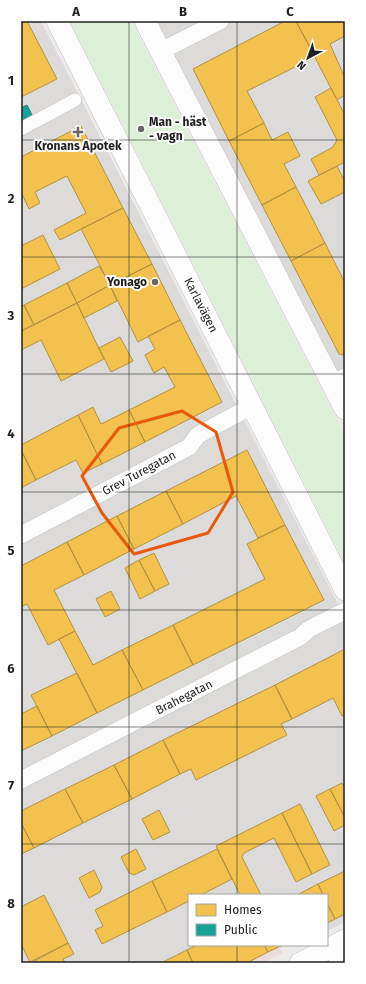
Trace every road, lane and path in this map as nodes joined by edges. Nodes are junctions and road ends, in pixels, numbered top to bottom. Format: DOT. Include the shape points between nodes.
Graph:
graph roads {
  1 [pos="57,21"];
  2 [pos="146,21"];
  3 [pos="220,21"];
  4 [pos="161,51"];
  5 [pos="75,100"];
  6 [pos="21,128"];
  7 [pos="338,380"];
  8 [pos="252,406"];
  9 [pos="345,409"];
  10 [pos="21,535"];
  11 [pos="345,590"];
  12 [pos="345,611"];
  13 [pos="21,780"];
  14 [pos="345,940"];
  15 [pos="345,960"];
  16 [pos="300,963"];
  17 [pos="339,963"];
  1 -- 8 [label="street, Karlavägen"];
  2 -- 4 [label="street"];
  3 -- 4 [label="street"];
  4 -- 7 [label="street"];
  5 -- 6 [label="street"];
  7 -- 9 [label="street"];
  8 -- 10 [label="street, Grev Turegatan" via="198,435 189,447"];
  8 -- 11 [label="street, Karlavägen"];
  12 -- 13 [label="street, Brahegatan" via="309,629 300,637"];
  14 -- 16 [label="street"];
  15 -- 17 [label="street"];
}
